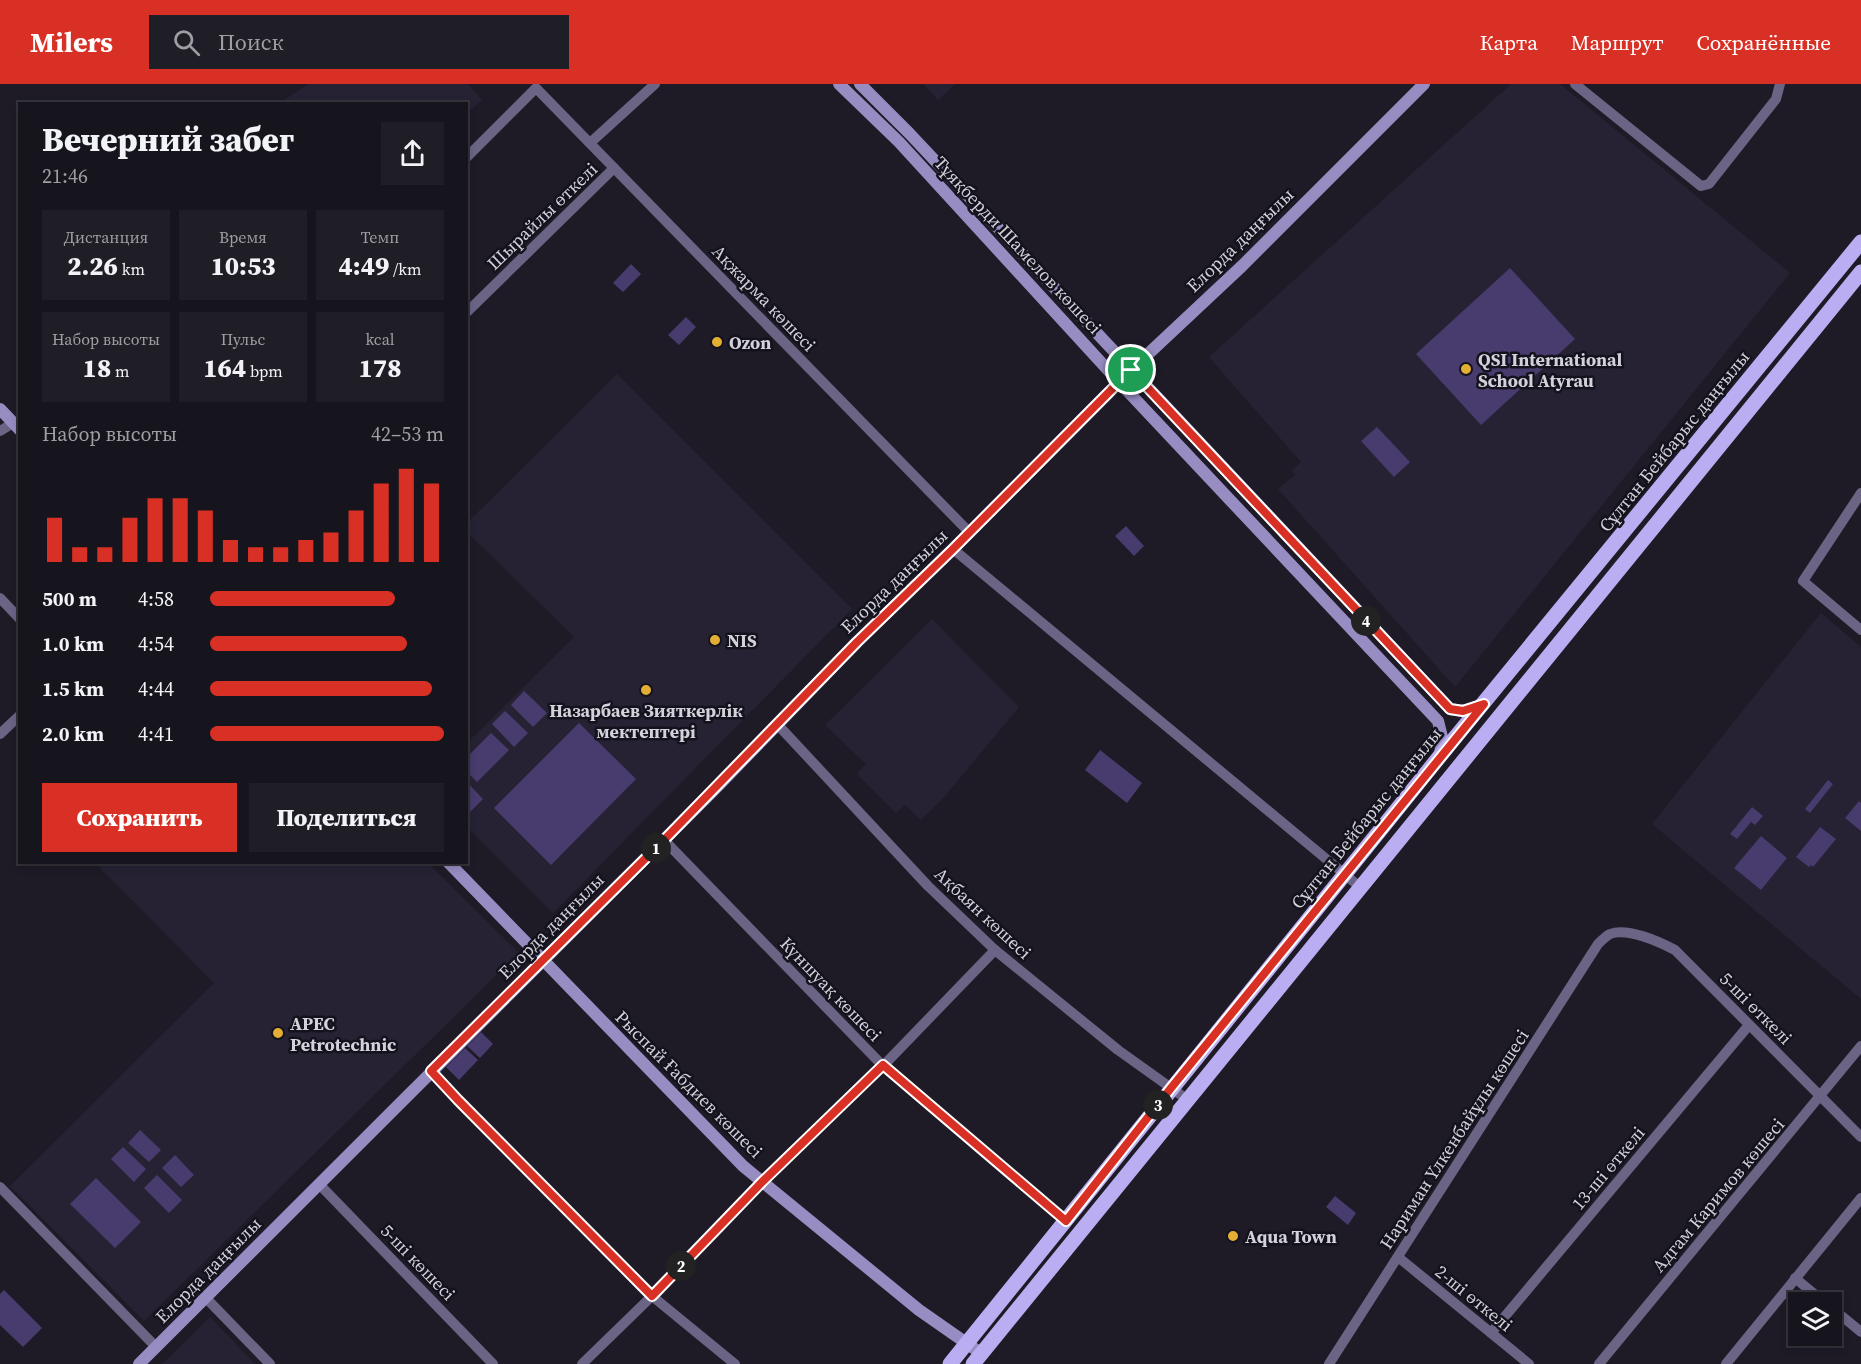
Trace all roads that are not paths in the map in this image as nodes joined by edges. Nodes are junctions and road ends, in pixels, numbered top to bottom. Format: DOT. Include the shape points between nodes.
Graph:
graph roads {
  1 [pos="655,84"];
  2 [pos="839,84"];
  3 [pos="861,84"];
  4 [pos="1424,84"];
  5 [pos="1575,84"];
  6 [pos="1780,84"];
  7 [pos="590,142"];
  8 [pos="468,156"];
  9 [pos="614,168"];
  10 [pos="1861,242"];
  11 [pos="1861,272"];
  12 [pos="468,312"];
  13 [pos="1131,370"];
  14 [pos="1119,382"];
  15 [pos="0,409"];
  16 [pos="16,426"];
  17 [pos="0,431"];
  18 [pos="1861,493"];
  19 [pos="969,532"];
  20 [pos="953,549"];
  21 [pos="0,598"];
  22 [pos="18,617"];
  23 [pos="1861,630"];
  24 [pos="1484,704"];
  25 [pos="18,718"];
  26 [pos="778,724"];
  27 [pos="0,734"];
  28 [pos="1440,756"];
  29 [pos="664,840"];
  30 [pos="450,864"];
  31 [pos="1345,875"];
  32 [pos="1360,887"];
  33 [pos="1610,934"];
  34 [pos="995,950"];
  35 [pos="543,959"];
  36 [pos="1749,1025"];
  37 [pos="1861,1046"];
  38 [pos="883,1065"];
  39 [pos="431,1071"];
  40 [pos="1171,1088"];
  41 [pos="1821,1096"];
  42 [pos="1188,1100"];
  43 [pos="1861,1137"];
  44 [pos="762,1182"];
  45 [pos="319,1184"];
  46 [pos="0,1186"];
  47 [pos="1861,1198"];
  48 [pos="1066,1221"];
  49 [pos="1398,1257"];
  50 [pos="1795,1278"];
  51 [pos="1812,1292"];
  52 [pos="652,1296"];
  53 [pos="206,1298"];
  54 [pos="1842,1316"];
  55 [pos="1861,1332"];
  56 [pos="1491,1333"];
  57 [pos="966,1343"];
  58 [pos="156,1347"];
  59 [pos="977,1359"];
  60 [pos="139,1364"];
  61 [pos="270,1364"];
  62 [pos="493,1364"];
  63 [pos="582,1364"];
  64 [pos="735,1364"];
  65 [pos="950,1364"];
  66 [pos="1329,1364"];
  67 [pos="1529,1364"];
  68 [pos="1599,1364"];
  69 [pos="1726,1364"];
  1 -- 7 [label="street"];
  2 -- 14 [label="street, Тұяқберди Шамелов көшесі" via="899,142"];
  3 -- 13 [label="street, Тұяқберди Шамелов көшесі"];
  4 -- 13 [label="street, Елорда даңғылы" via="1242,266"];
  5 -- 6 [label="street" via="1701,186 1709,184 1776,99"];
  7 -- 8 [label="street, Ақжарма көшесі" via="536,88"];
  7 -- 9 [label="street, Ақжарма көшесі"];
  9 -- 12 [label="street, Шырайлы өткелі"];
  9 -- 19 [label="street, Ақжарма көшесі"];
  10 -- 24 [label="main road, Сұлтан Бейбарыс даңғылы"];
  11 -- 32 [label="main road"];
  13 -- 14 [label="street, Елорда даңғылы"];
  13 -- 24 [label="street, Тұяқберди Шамелов көшесі" via="1450,709 1463,711"];
  14 -- 19 [label="street, Елорда даңғылы"];
  14 -- 28 [label="street, Тұяқберди Шамелов көшесі" via="1438,721 1442,736"];
  15 -- 16 [label="street"];
  16 -- 17 [label="street"];
  18 -- 23 [label="street" via="1803,581"];
  19 -- 20 [label="street, Елорда даңғылы"];
  20 -- 26 [label="street, Елорда даңғылы"];
  20 -- 31 [label="street"];
  21 -- 22 [label="street"];
  24 -- 28 [label="main road, Сұлтан Бейбарыс даңғылы"];
  25 -- 27 [label="street"];
  26 -- 29 [label="street, Елорда даңғылы"];
  26 -- 34 [label="street, Ақбаян көшесі" via="928,886"];
  28 -- 31 [label="main road, Сұлтан Бейбарыс даңғылы"];
  29 -- 35 [label="street, Елорда даңғылы"];
  29 -- 38 [label="street, Күншуақ көшесі"];
  30 -- 35 [label="street, Рыспай Ғабдиев көшесі"];
  31 -- 32 [label="street"];
  31 -- 40 [label="main road, Сұлтан Бейбарыс даңғылы"];
  32 -- 42 [label="main road"];
  33 -- 36 [label="street, 5-ші өткелі" via="1655,939 1675,950"];
  33 -- 49 [label="street, Нариман Үлкенбайұлы көшесі" via="1598,944"];
  34 -- 38 [label="street"];
  34 -- 40 [label="street, Ақбаян көшесі"];
  35 -- 39 [label="street, Елорда даңғылы"];
  35 -- 44 [label="street, Рыспай Ғабдиев көшесі"];
  36 -- 41 [label="street, 5-ші өткелі"];
  36 -- 56 [label="street, 13-ші өткелі"];
  37 -- 41 [label="street, Адгам Каримов көшесі"];
  38 -- 44 [label="street"];
  38 -- 48 [label="street, Күншуақ көшесі"];
  39 -- 45 [label="street, Елорда даңғылы"];
  39 -- 52 [label="street"];
  40 -- 42 [label="street, Ақбаян көшесі"];
  40 -- 48 [label="main road, Сұлтан Бейбарыс даңғылы"];
  41 -- 43 [label="street, 5-ші өткелі"];
  41 -- 68 [label="street, Адгам Каримов көшесі"];
  42 -- 59 [label="main road"];
  44 -- 52 [label="street"];
  44 -- 57 [label="street, Рыспай Ғабдиев көшесі" via="919,1310"];
  45 -- 53 [label="street, Елорда даңғылы"];
  45 -- 62 [label="street, 5-ші көшесі"];
  46 -- 58 [label="street"];
  47 -- 50 [label="street"];
  48 -- 57 [label="main road, Сұлтан Бейбарыс даңғылы"];
  49 -- 56 [label="street, 2-ші өткелі"];
  49 -- 66 [label="street, Нариман Үлкенбайұлы көшесі"];
  50 -- 51 [label="street"];
  50 -- 69 [label="street"];
  52 -- 63 [label="street"];
  52 -- 64 [label="street"];
  53 -- 58 [label="street, Елорда даңғылы"];
  53 -- 61 [label="street"];
  54 -- 55 [label="street"];
  56 -- 67 [label="street, 2-ші өткелі"];
  57 -- 59 [label="street, Рыспай Ғабдиев көшесі"];
  57 -- 65 [label="main road, Сұлтан Бейбарыс даңғылы"];
  58 -- 60 [label="street, Елорда даңғылы"];
}
